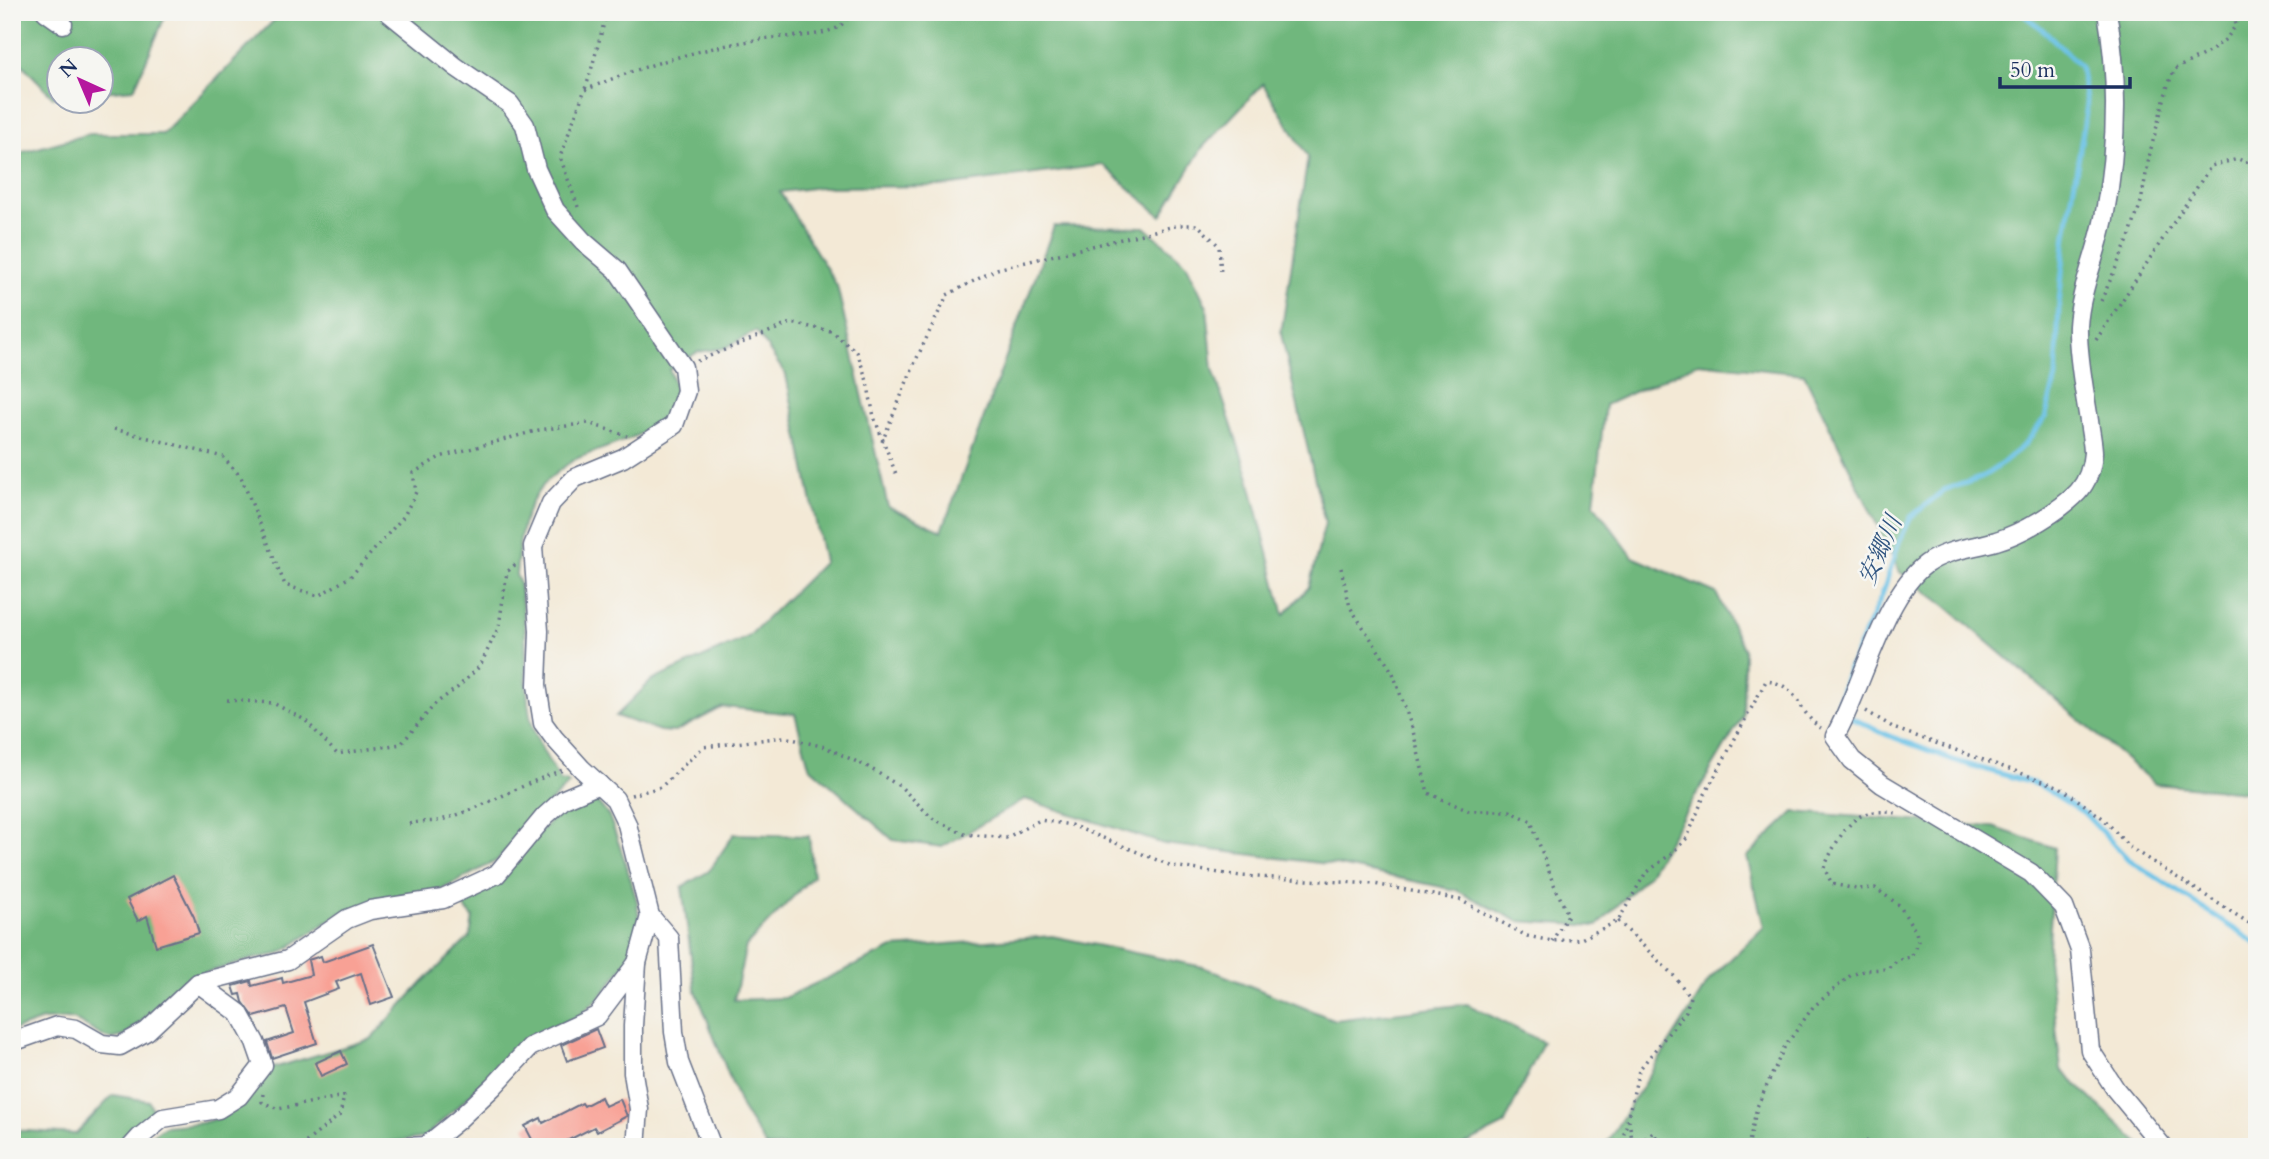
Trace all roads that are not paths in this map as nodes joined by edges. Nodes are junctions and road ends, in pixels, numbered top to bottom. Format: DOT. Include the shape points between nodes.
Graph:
graph roads {
  1 [pos="46,12"];
  2 [pos="388,12"];
  3 [pos="2107,12"];
  4 [pos="62,24"];
  5 [pos="599,784"];
  6 [pos="650,916"];
  7 [pos="637,963"];
  8 [pos="198,983"];
  9 [pos="12,1042"];
  10 [pos="131,1147"];
  11 [pos="407,1147"];
  12 [pos="636,1147"];
  13 [pos="712,1147"];
  14 [pos="2163,1147"];
  1 -- 4 [label="street"];
  2 -- 5 [label="street" via="510,104 525,125 536,169 555,210 617,270 682,367 686,391 674,425 623,458 575,478 551,503 533,546 539,631 537,685 543,723"];
  3 -- 14 [label="street" via="2116,92 2113,153 2104,219 2078,327 2093,452 2089,475 2057,509 2024,529 1926,564 1902,591 1845,718 1852,760 1882,784 2031,873 2064,907 2080,950 2091,1050 2116,1090"];
  5 -- 6 [label="street" via="615,799 627,824"];
  5 -- 8 [label="street" via="564,799 497,874 443,899 370,910 347,919 288,960"];
  6 -- 7 [label="street"];
  6 -- 13 [label="street" via="669,938 679,1062"];
  7 -- 11 [label="street" via="597,1016 530,1047 458,1120 426,1146"];
  7 -- 12 [label="street" via="633,1026 639,1109"];
  8 -- 9 [label="street" via="148,1031 120,1046 102,1044 76,1029 57,1027"];
  8 -- 10 [label="street" via="239,1013 263,1065 239,1096 218,1109 163,1118"];
}
